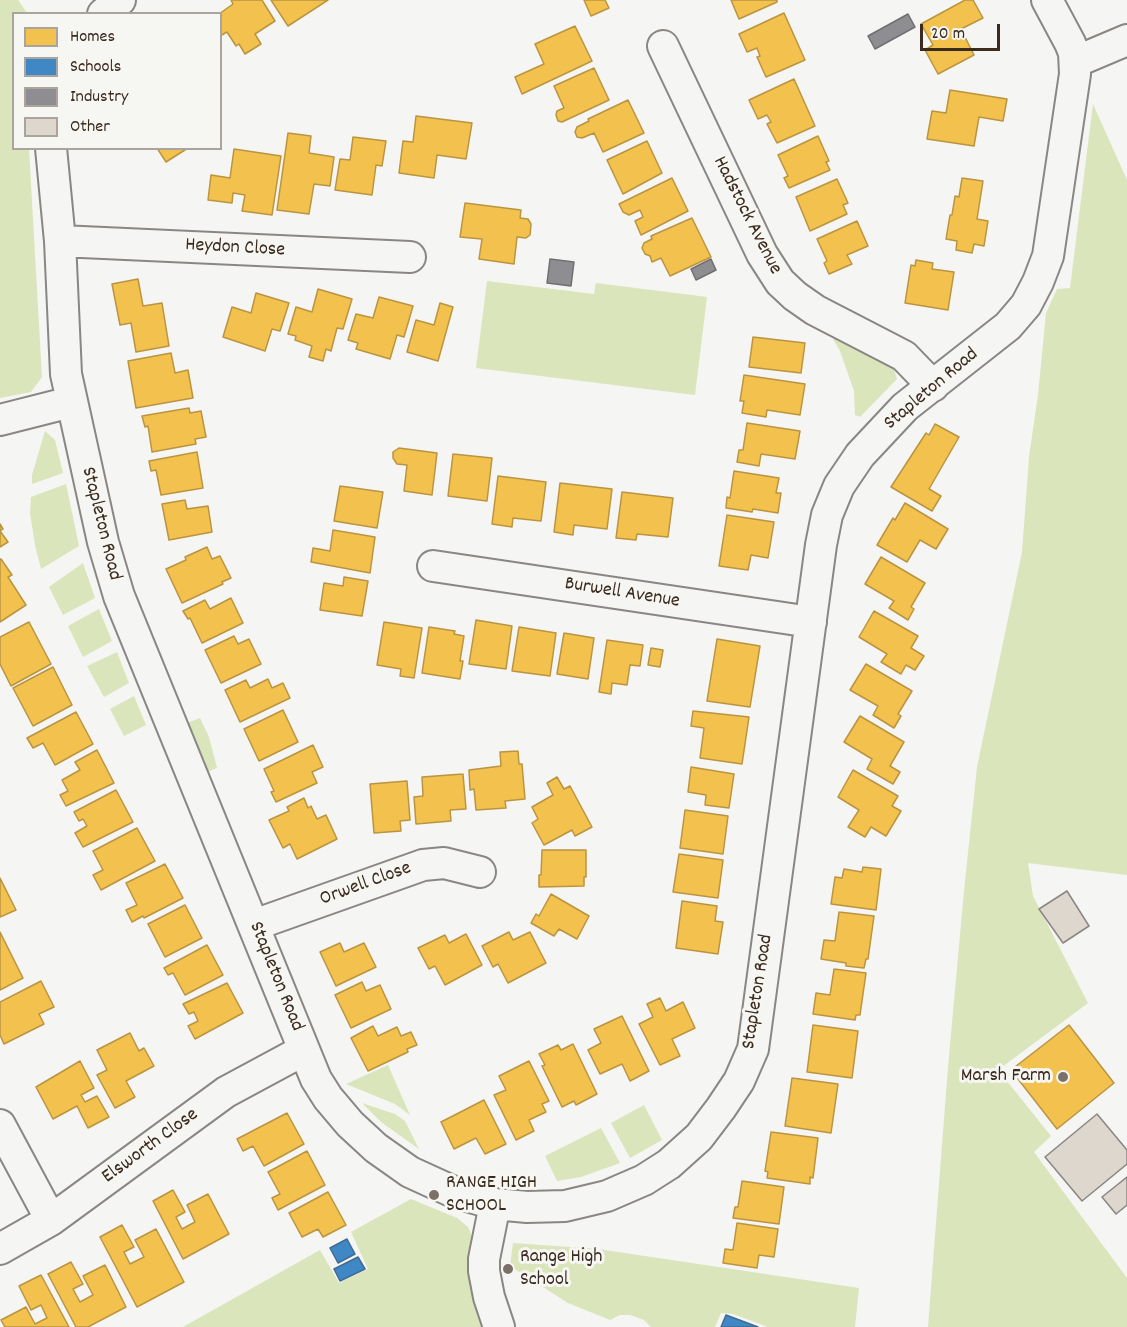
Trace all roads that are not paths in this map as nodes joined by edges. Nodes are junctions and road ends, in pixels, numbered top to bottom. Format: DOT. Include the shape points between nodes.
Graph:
graph roads {
  1 [pos="120,0"];
  2 [pos="1047,0"];
  3 [pos="105,12"];
  4 [pos="1127,40"];
  5 [pos="663,46"];
  6 [pos="1075,62"];
  7 [pos="51,150"];
  8 [pos="60,241"];
  9 [pos="410,257"];
  10 [pos="933,386"];
  11 [pos="71,402"];
  12 [pos="0,420"];
  13 [pos="433,566"];
  14 [pos="811,622"];
  15 [pos="480,872"];
  16 [pos="254,925"];
  17 [pos="304,1050"];
  18 [pos="0,1125"];
  19 [pos="495,1204"];
  20 [pos="51,1220"];
  21 [pos="0,1249"];
  22 [pos="499,1327"];
  1 -- 3 [label="street"];
  2 -- 6 [label="street" via="1070,42"];
  4 -- 6 [label="street"];
  5 -- 10 [label="street, Hadstock Avenue" via="762,254 780,282 815,310 904,356"];
  6 -- 10 [label="street, Stapleton Road" via="1048,256 1038,282 1026,305 1008,326"];
  7 -- 8 [label="street, Stapleton Road"];
  8 -- 9 [label="street, Heydon Close"];
  8 -- 11 [label="street, Stapleton Road" via="66,374"];
  10 -- 14 [label="street, Stapleton Road" via="885,427 839,486 827,515"];
  11 -- 12 [label="street"];
  11 -- 16 [label="street, Stapleton Road" via="119,596"];
  13 -- 14 [label="street, Burwell Avenue"];
  14 -- 19 [label="street, Stapleton Road" via="753,1049 738,1081 699,1137 644,1180 607,1196 565,1206"];
  15 -- 16 [label="street, Orwell Close" via="444,863 423,865"];
  16 -- 17 [label="street, Stapleton Road"];
  17 -- 19 [label="street, Stapleton Road" via="328,1098 376,1148 410,1172"];
  17 -- 20 [label="street, Elsworth Close" via="226,1092"];
  18 -- 20 [label="street"];
  19 -- 22 [label="street" via="484,1271"];
  20 -- 21 [label="street, Elsworth Close"];
}
